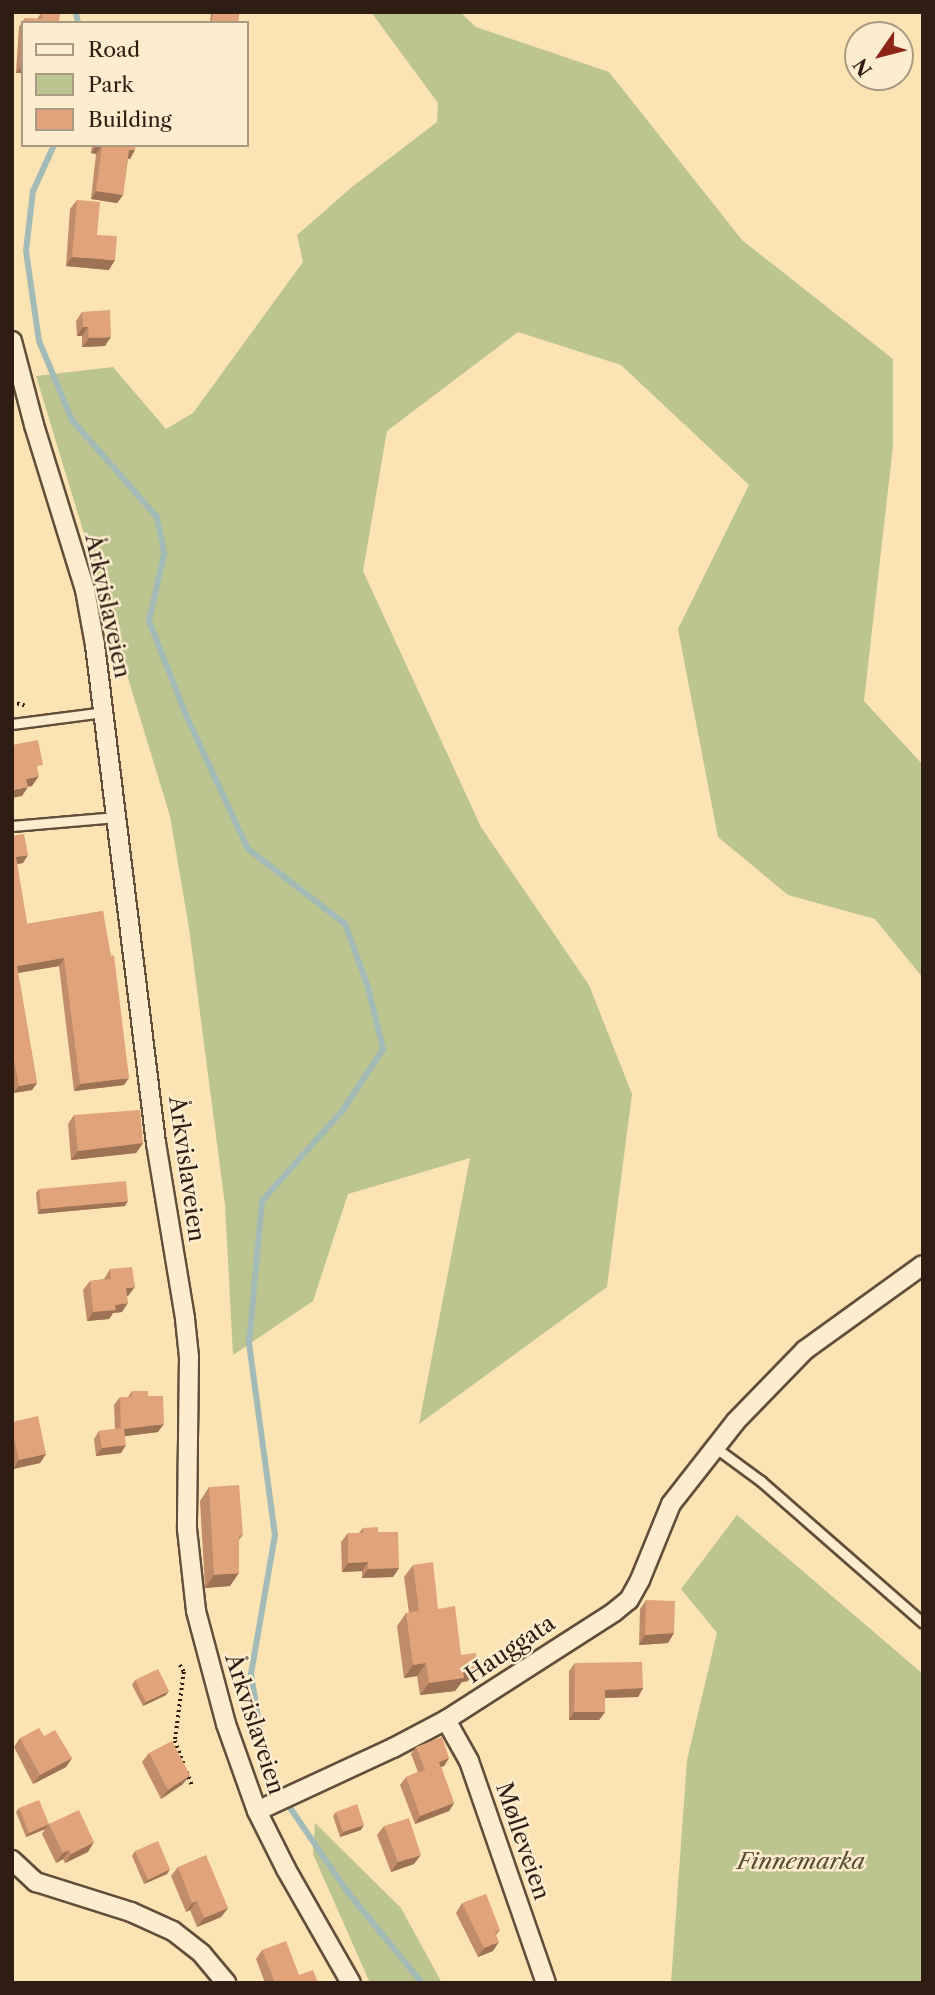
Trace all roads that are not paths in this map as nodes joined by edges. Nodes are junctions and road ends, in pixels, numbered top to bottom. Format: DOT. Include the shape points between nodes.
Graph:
graph roads {
  1 [pos="12,341"];
  2 [pos="105,712"];
  3 [pos="12,724"];
  4 [pos="117,817"];
  5 [pos="12,826"];
  6 [pos="923,1265"];
  7 [pos="716,1448"];
  8 [pos="923,1623"];
  9 [pos="446,1720"];
  10 [pos="273,1804"];
  11 [pos="12,1860"];
  12 [pos="226,1983"];
  13 [pos="351,1983"];
  14 [pos="546,1983"];
  1 -- 2 [label="street, Årkvislaveien" via="85,590"];
  2 -- 3 [label="lane"];
  2 -- 4 [label="street, Årkvislaveien"];
  4 -- 5 [label="lane"];
  4 -- 10 [label="street, Årkvislaveien" via="156,1143 189,1357 187,1529 196,1611 226,1724"];
  6 -- 7 [label="street, Hauggata" via="805,1350 766,1387"];
  7 -- 8 [label="lane" via="761,1481"];
  7 -- 9 [label="street, Hauggata" via="671,1504 629,1600"];
  9 -- 10 [label="street, Hauggata"];
  9 -- 14 [label="street, Mølleveien" via="469,1761"];
  10 -- 13 [label="street, Årkvislaveien" via="281,1859"];
  11 -- 12 [label="street" via="49,1888 131,1912 173,1931 202,1954"];
}
